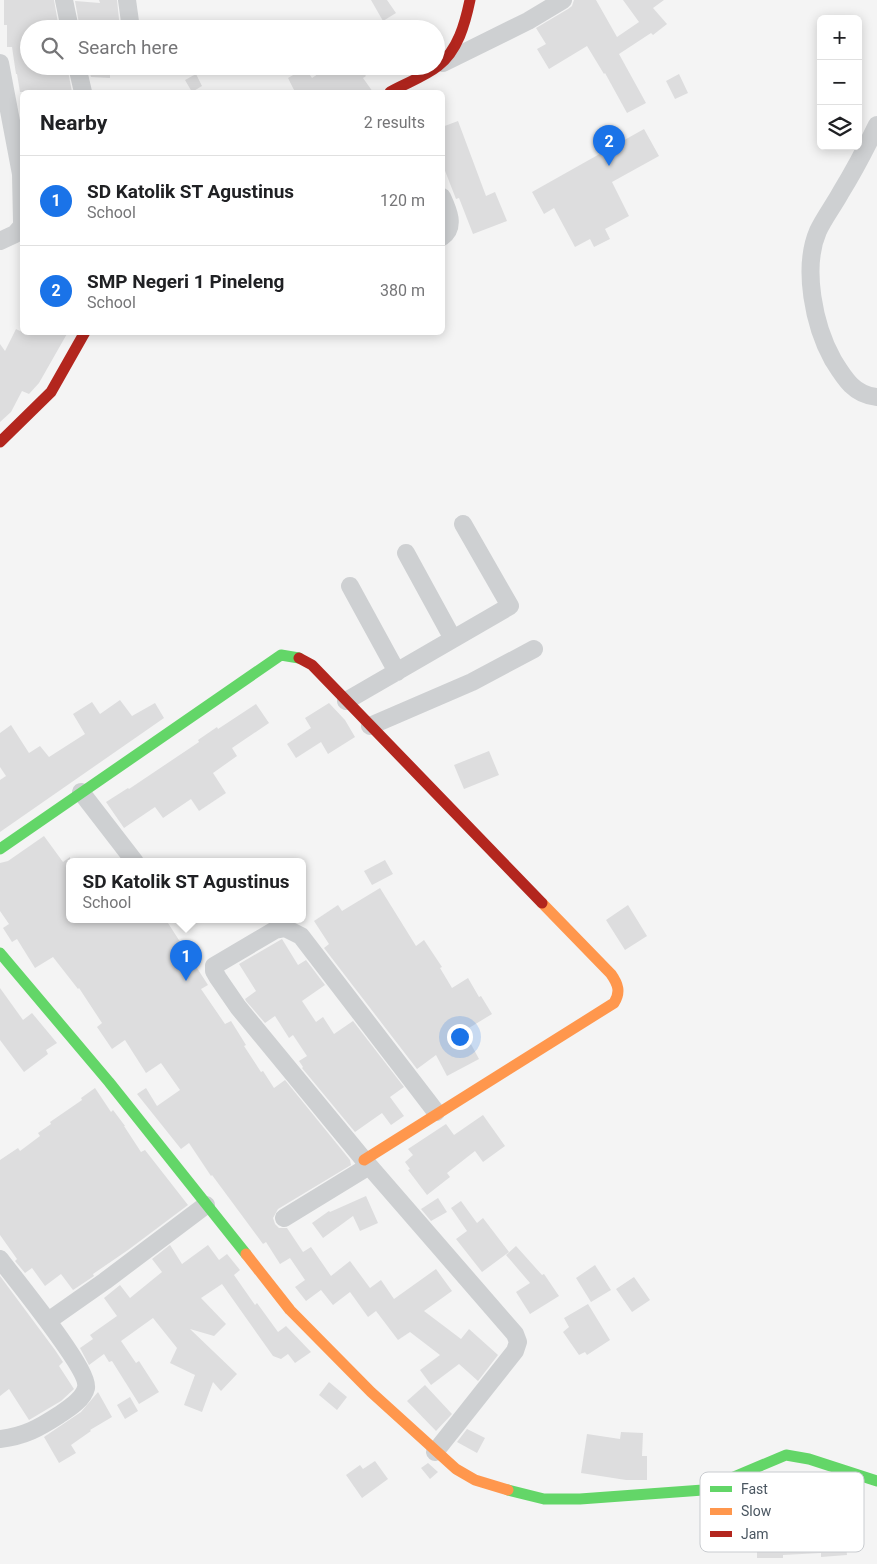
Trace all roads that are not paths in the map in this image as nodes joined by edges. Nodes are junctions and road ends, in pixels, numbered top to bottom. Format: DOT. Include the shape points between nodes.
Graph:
graph roads {
  1 [pos="64,0"];
  2 [pos="127,0"];
  3 [pos="470,0"];
  4 [pos="563,0"];
  5 [pos="68,20"];
  6 [pos="130,20"];
  7 [pos="445,58"];
  8 [pos="445,62"];
  9 [pos="0,63"];
  10 [pos="79,75"];
  11 [pos="422,75"];
  12 [pos="83,90"];
  13 [pos="396,90"];
  14 [pos="877,125"];
  15 [pos="20,169"];
  16 [pos="445,206"];
  17 [pos="20,228"];
  18 [pos="445,235"];
  19 [pos="0,241"];
  20 [pos="83,335"];
  21 [pos="877,397"];
  22 [pos="0,442"];
  23 [pos="463,524"];
  24 [pos="406,553"];
  25 [pos="350,586"];
  26 [pos="453,639"];
  27 [pos="534,649"];
  28 [pos="397,672"];
  29 [pos="346,701"];
  30 [pos="370,726"];
  31 [pos="82,792"];
  32 [pos="0,849"];
  33 [pos="132,858"];
  34 [pos="0,953"];
  35 [pos="436,1112"];
  36 [pos="367,1163"];
  37 [pos="206,1205"];
  38 [pos="284,1218"];
  39 [pos="0,1259"];
  40 [pos="48,1321"];
  41 [pos="0,1438"];
  42 [pos="435,1452"];
  43 [pos="744,1472"];
  44 [pos="846,1472"];
  45 [pos="864,1478"];
  46 [pos="877,1481"];
  47 [pos="700,1490"];
  1 -- 5 [label="street"];
  2 -- 6 [label="street"];
  3 -- 7 [label="street" via="456,46"];
  4 -- 8 [label="street"];
  9 -- 15 [label="street"];
  10 -- 12 [label="street"];
  11 -- 13 [label="street"];
  14 -- 21 [label="street" via="818,231 811,280 819,328 831,356 844,379 860,393"];
  16 -- 18 [label="street" via="450,220"];
  17 -- 19 [label="street"];
  20 -- 22 [label="street" via="51,392"];
  23 -- 26 [label="street" via="510,606"];
  24 -- 26 [label="street"];
  25 -- 28 [label="street"];
  26 -- 28 [label="street"];
  27 -- 30 [label="street" via="472,682"];
  28 -- 29 [label="street"];
  29 -- 30 [label="street"];
  29 -- 31 [label="street" via="301,657 281,655"];
  30 -- 35 [label="street" via="620,986 619,997 614,1003"];
  31 -- 32 [label="street"];
  31 -- 33 [label="street"];
  34 -- 37 [label="street" via="109,1082"];
  35 -- 36 [label="street"];
  35 -- 36 [label="street" via="301,936 285,928 275,930 216,964 214,971 238,1007"];
  36 -- 38 [label="street"];
  36 -- 42 [label="street" via="512,1330 518,1342 515,1352"];
  37 -- 40 [label="street"];
  37 -- 42 [label="street" via="290,1310 333,1356"];
  39 -- 40 [label="street"];
  40 -- 41 [label="street" via="85,1380 86,1388 80,1398 41,1427 27,1434"];
  42 -- 47 [label="street" via="474,1480 544,1498 580,1500"];
  43 -- 44 [label="street" via="786,1455 800,1456"];
  45 -- 46 [label="street"];
}
